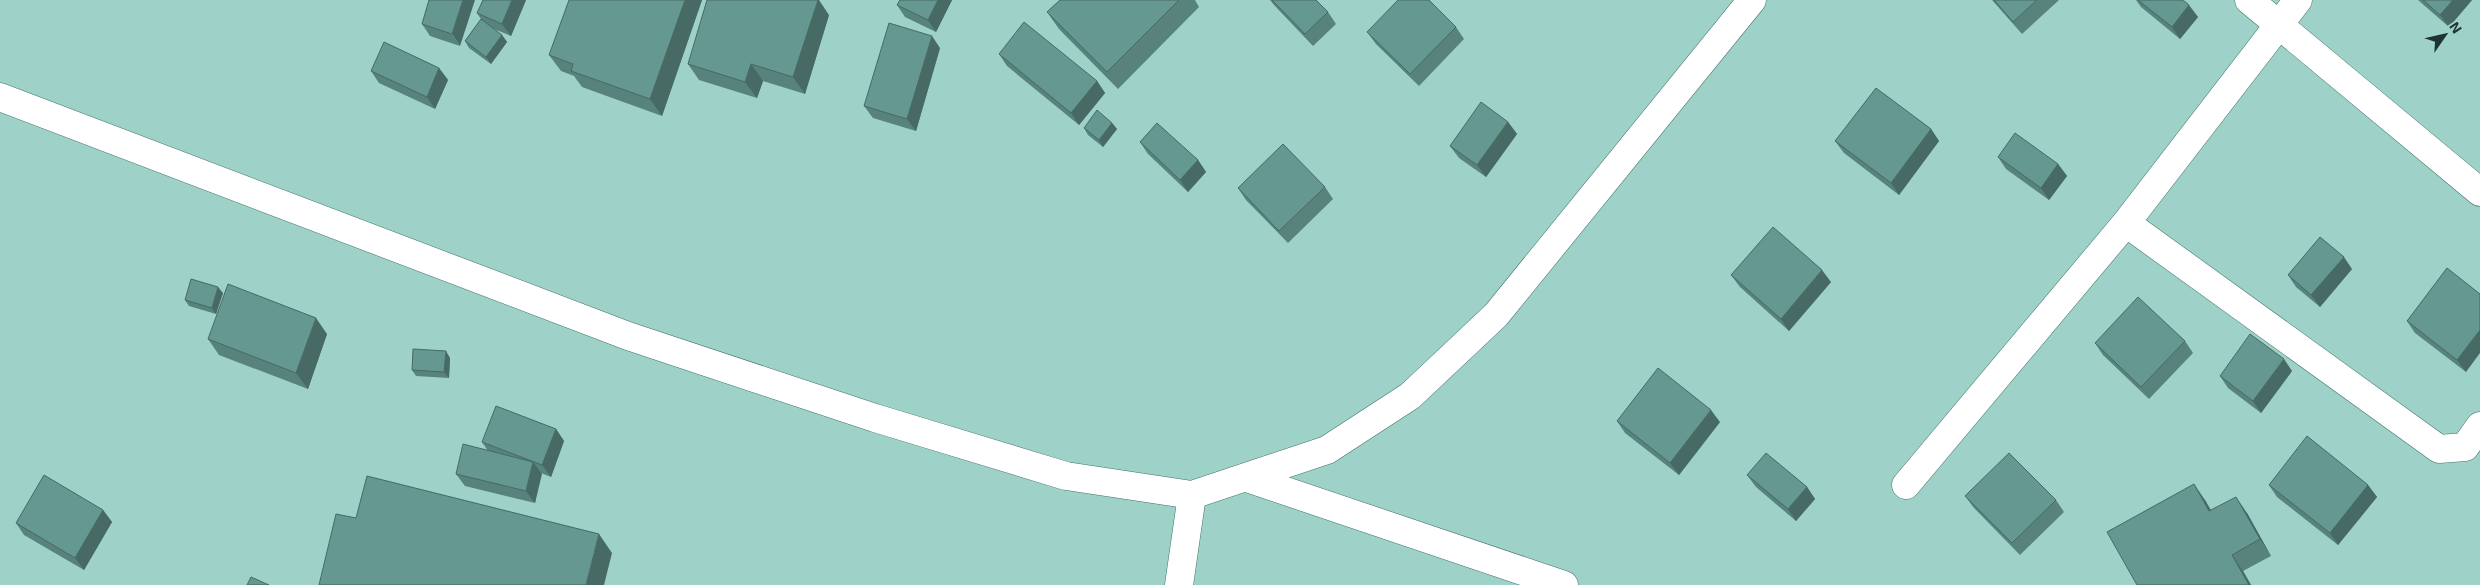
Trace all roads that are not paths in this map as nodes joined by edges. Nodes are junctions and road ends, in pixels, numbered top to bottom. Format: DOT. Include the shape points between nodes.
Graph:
graph roads {
  1 [pos="1752,0"];
  2 [pos="2249,0"];
  3 [pos="2298,0"];
  4 [pos="2278,25"];
  5 [pos="0,97"];
  6 [pos="2480,192"];
  7 [pos="2126,223"];
  8 [pos="2480,426"];
  9 [pos="1247,478"];
  10 [pos="1906,485"];
  11 [pos="1192,495"];
  12 [pos="1179,585"];
  13 [pos="1564,585"];
  1 -- 9 [label="street" via="1496,315 1410,396 1327,450"];
  2 -- 4 [label="street"];
  3 -- 4 [label="street"];
  4 -- 6 [label="street"];
  4 -- 7 [label="street"];
  5 -- 11 [label="street" via="628,336 866,415 1066,476"];
  7 -- 8 [label="street" via="2439,449 2465,447"];
  7 -- 10 [label="street"];
  9 -- 11 [label="street"];
  9 -- 13 [label="street"];
  11 -- 12 [label="street"];
}
